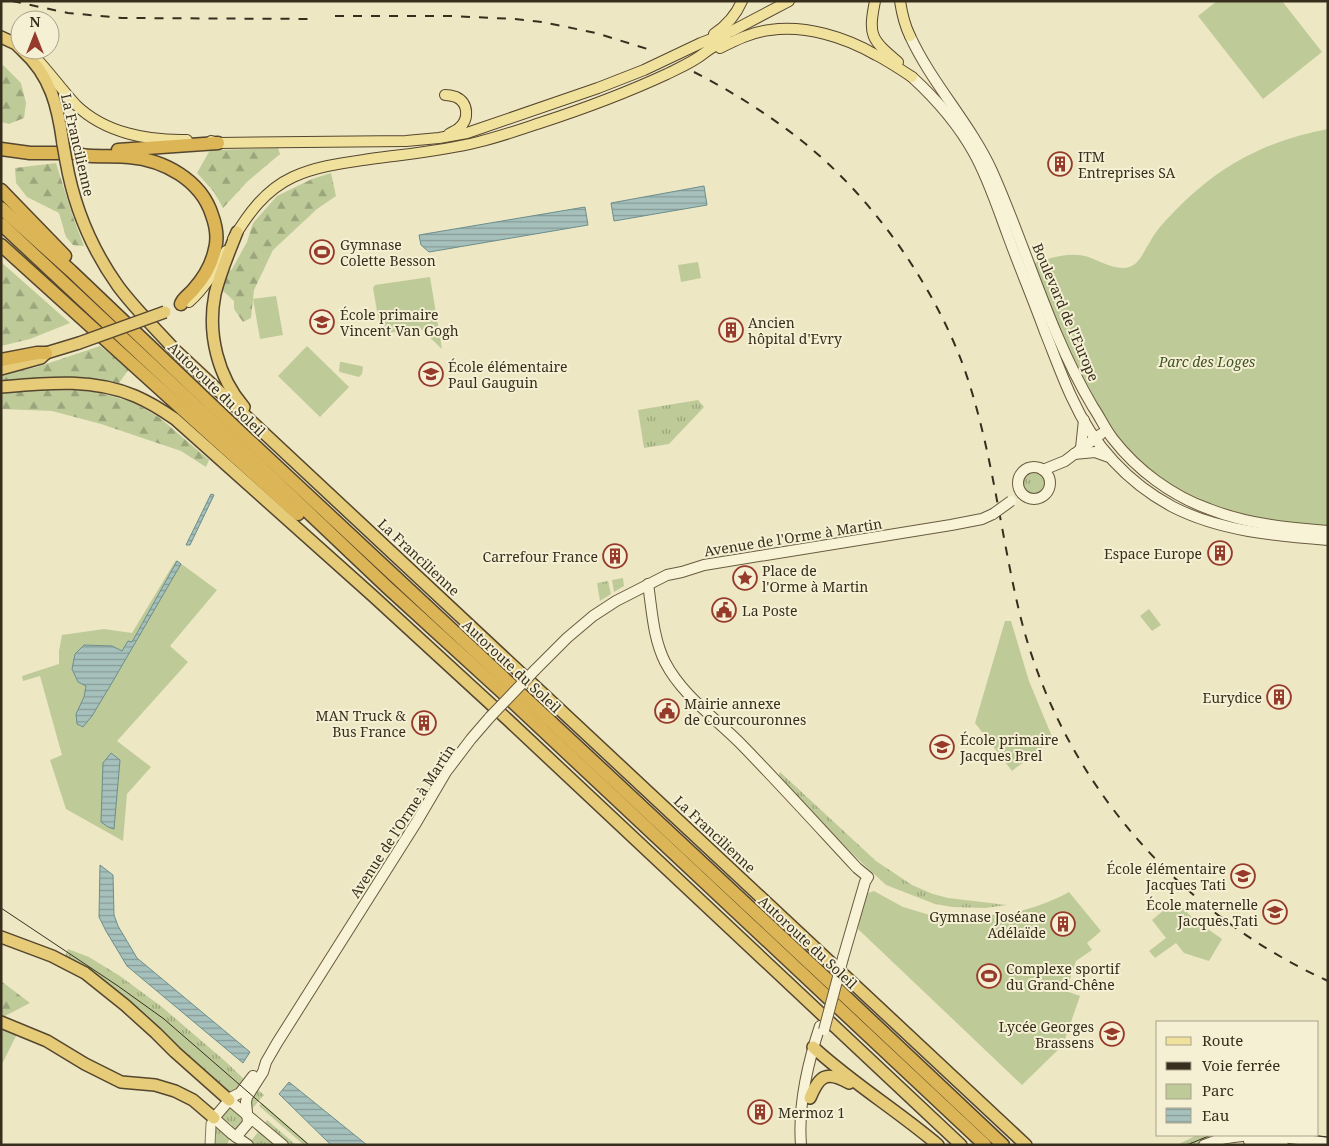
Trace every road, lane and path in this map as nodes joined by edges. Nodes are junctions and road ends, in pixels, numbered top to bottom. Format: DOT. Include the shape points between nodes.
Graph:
graph roads {
  1 [pos="742,1"];
  2 [pos="789,1"];
  3 [pos="800,1"];
  4 [pos="876,1"];
  5 [pos="900,1"];
  6 [pos="907,1"];
  7 [pos="910,36"];
  8 [pos="700,44"];
  9 [pos="703,54"];
  10 [pos="32,60"];
  11 [pos="38,60"];
  12 [pos="912,77"];
  13 [pos="445,95"];
  14 [pos="439,138"];
  15 [pos="218,143"];
  16 [pos="1,149"];
  17 [pos="71,157"];
  18 [pos="1,190"];
  19 [pos="1,208"];
  20 [pos="1,224"];
  21 [pos="237,232"];
  22 [pos="1,246"];
  23 [pos="71,271"];
  24 [pos="182,304"];
  25 [pos="46,353"];
  26 [pos="1,360"];
  27 [pos="1,369"];
  28 [pos="1,386"];
  29 [pos="1084,420"];
  30 [pos="1107,429"];
  31 [pos="1096,438"];
  32 [pos="282,449"];
  33 [pos="1073,454"];
  34 [pos="1110,457"];
  35 [pos="1043,470"];
  36 [pos="1050,482"];
  37 [pos="1023,493"];
  38 [pos="1328,531"];
  39 [pos="1328,540"];
  40 [pos="648,584"];
  41 [pos="386,587"];
  42 [pos="1,937"];
  43 [pos="1,1022"];
  44 [pos="815,1049"];
  45 [pos="266,1062"];
  46 [pos="810,1098"];
  47 [pos="229,1100"];
  48 [pos="885,1103"];
  49 [pos="248,1116"];
  50 [pos="214,1118"];
  51 [pos="1241,1136"];
  52 [pos="1271,1136"];
  53 [pos="233,1141"];
  54 [pos="1328,1143"];
  55 [pos="210,1145"];
  56 [pos="248,1145"];
  57 [pos="283,1145"];
  58 [pos="802,1145"];
  59 [pos="938,1145"];
  60 [pos="961,1145"];
  61 [pos="985,1145"];
  62 [pos="1003,1145"];
  63 [pos="1026,1145"];
  64 [pos="1204,1145"];
  65 [pos="1223,1145"];
  66 [pos="1283,1145"];
  1 -- 8 [label="main road" via="724,27"];
  2 -- 8 [label="main road"];
  3 -- 9 [label="main road"];
  4 -- 12 [label="main road" via="871,24 873,37"];
  5 -- 7 [label="main road"];
  6 -- 7 [label="main road"];
  7 -- 30 [label="main road, Boulevard de l'Europe" via="926,68 987,161 1064,349"];
  8 -- 14 [label="main road" via="598,88 467,133"];
  9 -- 12 [label="main road" via="755,33 795,29 813,31 860,46"];
  9 -- 21 [label="main road" via="606,100 479,142 325,166 300,174 266,195 250,211"];
  10 -- 17 [label="highway, La Francilienne, bridge" via="50,88 63,144"];
  11 -- 15 [label="main road" via="77,105 116,130 153,138 204,139"];
  12 -- 29 [label="main road, Boulevard de l'Europe" via="931,94 975,154 1072,399"];
  13 -- 14 [label="main road" via="456,97 463,103 466,118 460,127"];
  14 -- 15 [label="main road"];
  15 -- 17 [label="highway"];
  16 -- 17 [label="highway"];
  17 -- 24 [label="highway" via="129,157 157,163 185,178 206,200 216,227 215,252"];
  17 -- 32 [label="highway, La Francilienne" via="71,187 81,219 98,256 120,288 174,349"];
  18 -- 23 [label="highway" via="72,264"];
  19 -- 23 [label="highway, Autoroute du Soleil"];
  20 -- 41 [label="highway, Autoroute du Soleil"];
  21 -- 24 [label="main road" via="208,282 189,302"];
  21 -- 32 [label="highway" via="215,295 212,319 214,345 221,370 233,393 278,440"];
  22 -- 41 [label="highway" via="367,576"];
  23 -- 62 [label="highway, Autoroute du Soleil"];
  24 -- 25 [label="highway, bridge"];
  25 -- 26 [label="highway"];
  25 -- 27 [label="highway" via="41,358"];
  28 -- 60 [label="highway" via="96,385 146,401 175,419 366,589"];
  29 -- 31 [label="main road, Boulevard de l'Europe"];
  29 -- 33 [label="main road"];
  30 -- 31 [label="main road"];
  30 -- 38 [label="main road, Boulevard de l'Europe" via="1124,452 1155,480 1208,509 1249,521"];
  31 -- 33 [label="main road"];
  31 -- 34 [label="main road, Boulevard de l'Europe"];
  32 -- 63 [label="highway, La Francilienne"];
  33 -- 34 [label="main road" via="1095,452"];
  33 -- 35 [label="main road"];
  33 -- 36 [label="main road"];
  34 -- 39 [label="main road, Boulevard de l'Europe" via="1147,490 1174,507 1199,517 1252,531"];
  35 -- 36 [label="main road"];
  35 -- 37 [label="main road" via="1024,471 1019,479"];
  36 -- 37 [label="main road" via="1044,495 1035,499"];
  37 -- 40 [label="main road, Avenue de l'Orme à Martin, bridge" via="982,519 704,565"];
  40 -- 44 [label="main road, bridge" via="659,648 672,674 866,875"];
  40 -- 45 [label="main road, Avenue de l'Orme à Martin, bridge" via="593,616 567,638 471,739 446,772"];
  41 -- 61 [label="highway, Autoroute du Soleil" via="501,690"];
  42 -- 47 [label="highway" via="52,956 85,973"];
  43 -- 50 [label="highway" via="46,1041 121,1082 155,1085 175,1091 194,1100"];
  44 -- 46 [label="main road"];
  44 -- 48 [label="highway"];
  44 -- 58 [label="main road" via="808,1067 800,1127"];
  45 -- 47 [label="main road, Avenue de l'Orme à Martin" via="240,1093"];
  45 -- 49 [label="main road, Avenue de l'Orme à Martin" via="247,1097"];
  46 -- 48 [label="highway" via="818,1081 832,1076 844,1079"];
  46 -- 58 [label="main road"];
  47 -- 49 [label="main road"];
  47 -- 50 [label="main road, Avenue de l'Orme à Martin"];
  48 -- 59 [label="highway"];
  49 -- 53 [label="main road" via="248,1123"];
  49 -- 57 [label="main road"];
  50 -- 53 [label="main road"];
  50 -- 55 [label="street"];
  51 -- 64 [label="main road"];
  52 -- 54 [label="main road"];
  53 -- 56 [label="main road"];
  65 -- 66 [label="main road" via="1248,1141"];
}
